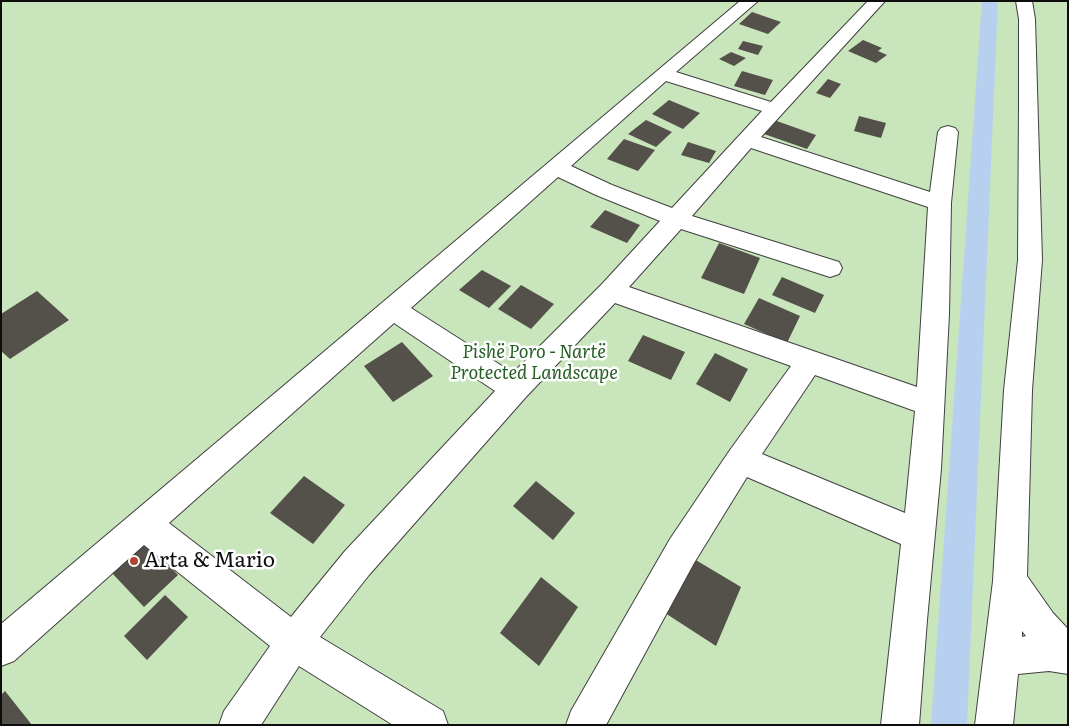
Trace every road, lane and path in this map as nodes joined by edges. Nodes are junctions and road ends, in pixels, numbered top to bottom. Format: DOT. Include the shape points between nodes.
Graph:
graph roads {
  1 [pos="750,1"];
  2 [pos="876,1"];
  3 [pos="1024,1"];
  4 [pos="663,74"];
  5 [pos="775,109"];
  6 [pos="948,132"];
  7 [pos="748,140"];
  8 [pos="555,167"];
  9 [pos="940,203"];
  10 [pos="677,219"];
  11 [pos="830,268"];
  12 [pos="611,291"];
  13 [pos="392,308"];
  14 [pos="809,362"];
  15 [pos="515,389"];
  16 [pos="930,404"];
  17 [pos="741,460"];
  18 [pos="144,524"];
  19 [pos="919,535"];
  20 [pos="1010,581"];
  21 [pos="294,642"];
  22 [pos="1,648"];
  23 [pos="1067,655"];
  24 [pos="1001,660"];
  25 [pos="238,725"];
  26 [pos="429,725"];
  27 [pos="585,725"];
  28 [pos="900,725"];
  29 [pos="994,725"];
  1 -- 4 [label="street"];
  2 -- 5 [label="street"];
  3 -- 20 [label="street" via="1029,104 1030,260 1018,390"];
  4 -- 5 [label="street"];
  4 -- 8 [label="street"];
  5 -- 7 [label="street"];
  6 -- 9 [label="street"];
  7 -- 9 [label="street"];
  7 -- 10 [label="street"];
  8 -- 10 [label="street"];
  8 -- 13 [label="street"];
  9 -- 16 [label="street"];
  10 -- 11 [label="street"];
  10 -- 12 [label="street"];
  12 -- 14 [label="street"];
  12 -- 15 [label="street"];
  13 -- 15 [label="street"];
  13 -- 18 [label="street"];
  14 -- 16 [label="street"];
  14 -- 17 [label="street"];
  15 -- 21 [label="street" via="357,563"];
  16 -- 19 [label="street"];
  17 -- 19 [label="street"];
  17 -- 27 [label="street" via="682,551"];
  18 -- 21 [label="street"];
  18 -- 22 [label="street"];
  19 -- 28 [label="street"];
  20 -- 23 [label="street" via="1040,626"];
  20 -- 24 [label="street"];
  21 -- 25 [label="street"];
  21 -- 26 [label="street"];
  23 -- 24 [label="street" via="1020,654"];
  24 -- 29 [label="street"];
}
